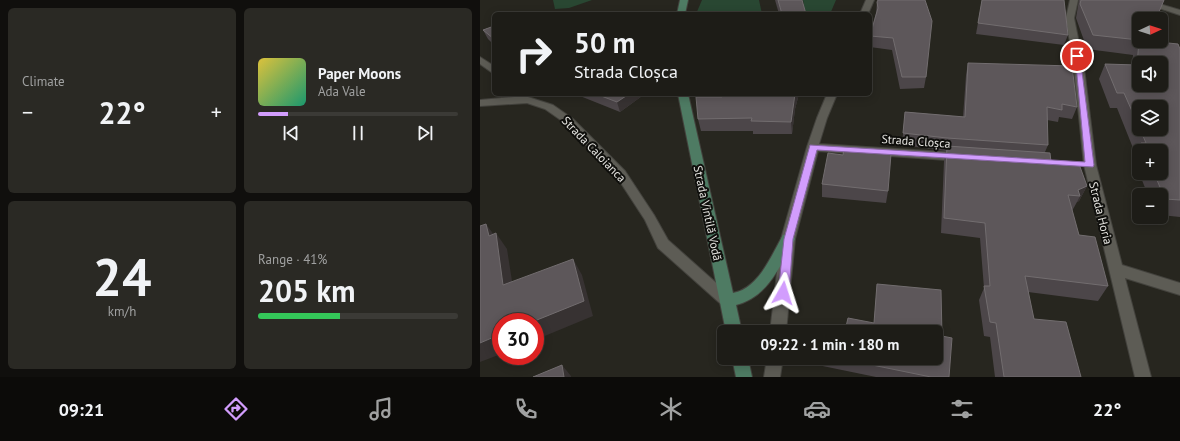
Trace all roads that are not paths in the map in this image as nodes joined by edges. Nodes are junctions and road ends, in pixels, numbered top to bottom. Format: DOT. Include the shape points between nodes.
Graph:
graph roads {
  1 [pos="684,0"];
  2 [pos="870,0"];
  3 [pos="1074,0"];
  4 [pos="1138,0"];
  5 [pos="681,12"];
  6 [pos="865,12"];
  7 [pos="1180,13"];
  8 [pos="480,60"];
  9 [pos="492,69"];
  10 [pos="683,96"];
  11 [pos="831,96"];
  12 [pos="514,97"];
  13 [pos="480,103"];
  14 [pos="813,147"];
  15 [pos="971,158"];
  16 [pos="788,239"];
  17 [pos="1115,269"];
  18 [pos="1180,289"];
  19 [pos="727,301"];
  20 [pos="732,325"];
  21 [pos="779,325"];
  22 [pos="741,365"];
  23 [pos="774,365"];
  24 [pos="744,377"];
  25 [pos="772,377"];
  26 [pos="1143,377"];
  1 -- 5 [label="main road"];
  2 -- 6 [label="street"];
  3 -- 17 [label="street, Strada Horia" via="1070,18 1079,68 1086,165"];
  4 -- 7 [label="street"];
  8 -- 9 [label="street"];
  10 -- 19 [label="main road, Strada Vintilă Vodă"];
  11 -- 14 [label="street"];
  12 -- 13 [label="street, Strada Caloianca"];
  12 -- 19 [label="street, Strada Caloianca" via="550,107 569,121 621,174 650,218 663,244"];
  14 -- 15 [label="street, Strada Cloșca"];
  14 -- 16 [label="street"];
  16 -- 19 [label="main road" via="764,280 743,297"];
  16 -- 21 [label="street"];
  17 -- 18 [label="street"];
  17 -- 26 [label="street, Strada Horia"];
  19 -- 20 [label="main road, Strada Vintilă Vodă"];
  22 -- 24 [label="main road"];
  23 -- 25 [label="street"];
}
